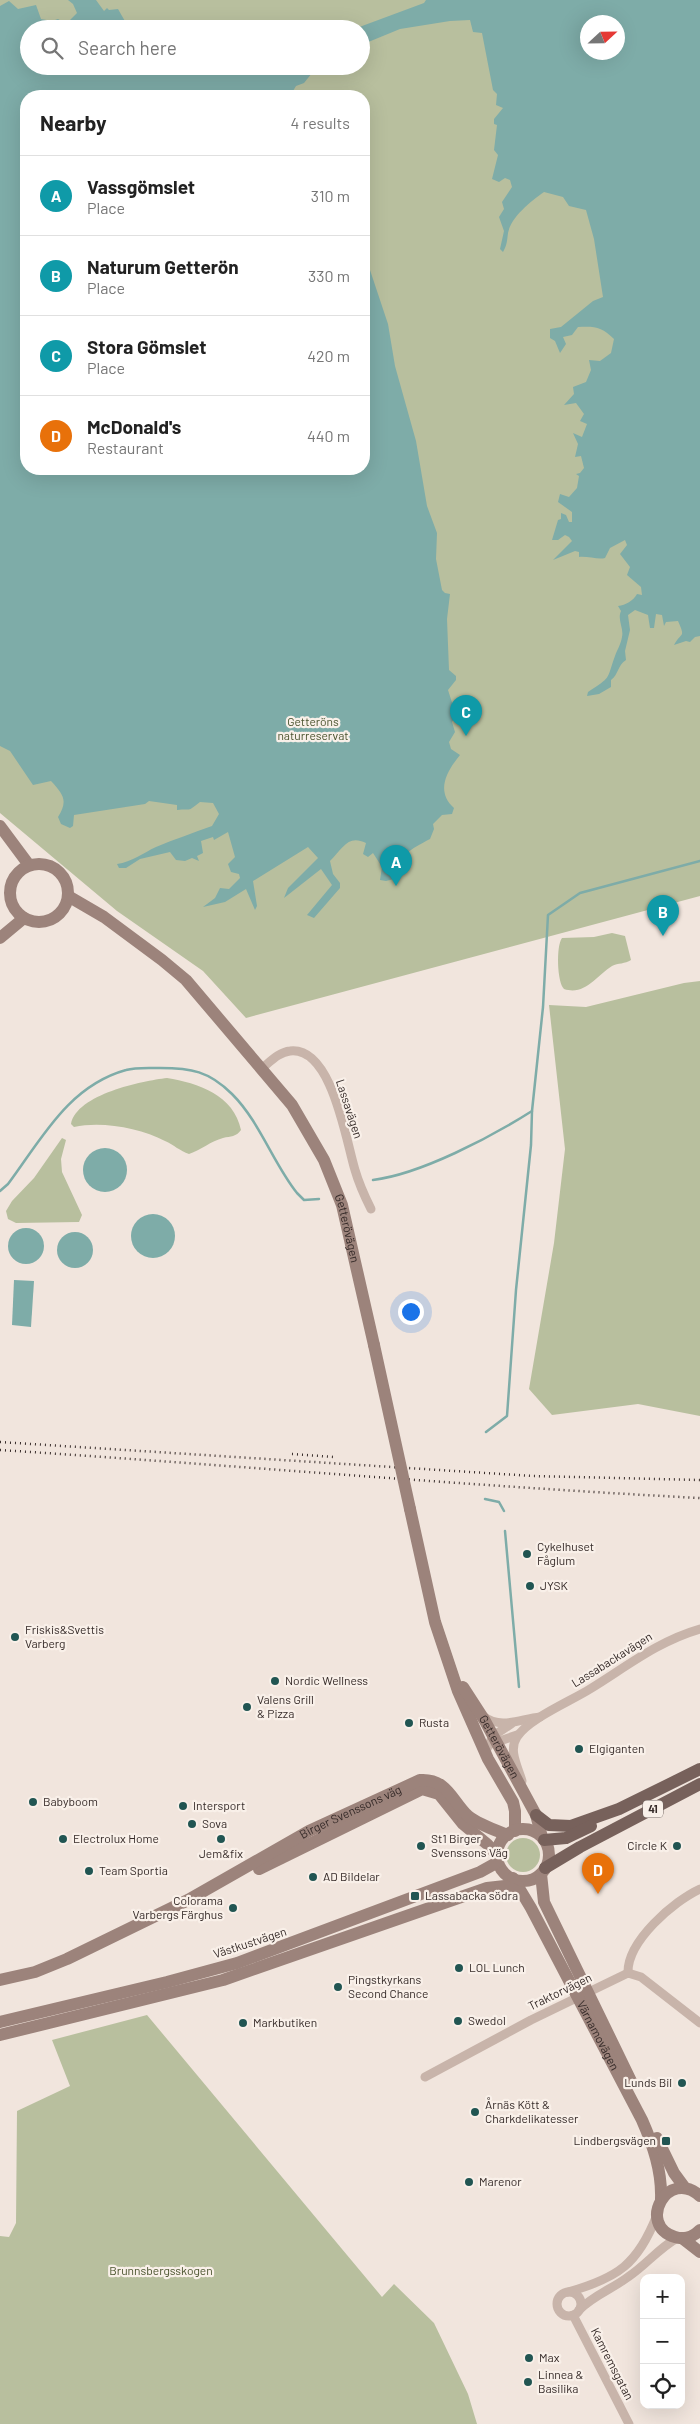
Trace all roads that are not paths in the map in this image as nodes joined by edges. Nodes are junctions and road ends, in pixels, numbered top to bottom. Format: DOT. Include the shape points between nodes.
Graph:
graph roads {
  1 [pos="0,826"];
  2 [pos="29,865"];
  3 [pos="68,896"];
  4 [pos="24,918"];
  5 [pos="0,938"];
  6 [pos="261,1069"];
  7 [pos="371,1210"];
  8 [pos="700,1629"];
  9 [pos="447,1661"];
  10 [pos="480,1713"];
  11 [pos="540,1717"];
  12 [pos="511,1724"];
  13 [pos="518,1735"];
  14 [pos="489,1744"];
  15 [pos="700,1769"];
  16 [pos="700,1784"];
  17 [pos="530,1802"];
  18 [pos="619,1809"];
  19 [pos="536,1815"];
  20 [pos="511,1833"];
  21 [pos="543,1839"];
  22 [pos="571,1852"];
  23 [pos="498,1859"];
  24 [pos="543,1871"];
  25 [pos="511,1877"];
  26 [pos="700,1889"];
  27 [pos="521,1893"];
  28 [pos="188,1900"];
  29 [pos="427,1909"];
  30 [pos="568,1951"];
  31 [pos="628,1973"];
  32 [pos="0,1980"];
  33 [pos="584,1994"];
  34 [pos="0,2022"];
  35 [pos="700,2023"];
  36 [pos="0,2034"];
  37 [pos="425,2077"];
  38 [pos="685,2188"];
  39 [pos="700,2196"];
  40 [pos="661,2199"];
  41 [pos="657,2215"];
  42 [pos="700,2230"];
  43 [pos="680,2238"];
  44 [pos="700,2252"];
  45 [pos="568,2292"];
  46 [pos="576,2313"];
  47 [pos="629,2424"];
  1 -- 2 [label="street"];
  2 -- 3 [label="street" via="42,864 54,868 67,883"];
  2 -- 4 [label="street" via="18,872 10,890 14,909"];
  3 -- 4 [label="street" via="64,908 49,921 36,922"];
  3 -- 6 [label="street, Getterövägen" via="104,917 186,980"];
  4 -- 5 [label="street"];
  6 -- 7 [label="street, Lassavägen" via="284,1052 297,1051 310,1056 323,1072 336,1101 356,1172"];
  6 -- 9 [label="street, Getterövägen, bridge" via="303,1120 334,1183 349,1231 435,1622"];
  8 -- 11 [label="street, Lassabackavägen" via="654,1648"];
  9 -- 10 [label="street, Getterövägen"];
  9 -- 14 [label="street, Getterövägen" via="458,1692"];
  10 -- 12 [label="street" via="493,1721"];
  10 -- 14 [label="street, Getterövägen"];
  11 -- 12 [label="street"];
  11 -- 13 [label="street"];
  12 -- 14 [label="street"];
  13 -- 14 [label="street"];
  13 -- 17 [label="street" via="513,1750"];
  14 -- 17 [label="street, Getterövägen"];
  14 -- 20 [label="street, Getterövägen" via="513,1802 515,1811"];
  15 -- 18 [label="main road, 41"];
  16 -- 22 [label="main road, 41"];
  17 -- 19 [label="street, Getterövägen"];
  18 -- 19 [label="main road, 41" via="567,1827 549,1825"];
  18 -- 21 [label="main road, 41" via="575,1835"];
  19 -- 21 [label="street, Getterövägen"];
  20 -- 21 [label="street, 41" via="532,1831"];
  20 -- 23 [label="street" via="500,1844"];
  20 -- 28 [label="street, Birger Svenssons väg" via="469,1817 445,1786 428,1779 420,1780 309,1832"];
  21 -- 24 [label="street" via="549,1856"];
  22 -- 24 [label="main road, 41"];
  22 -- 30 [label="street, Värnamovägen" via="554,1869 548,1886 552,1912"];
  23 -- 25 [label="street"];
  23 -- 28 [label="street, Birger Svenssons väg" via="487,1844 462,1824 439,1794 422,1790"];
  23 -- 34 [label="street, Västkustvägen" via="480,1872 237,1963"];
  24 -- 25 [label="street, 41" via="524,1881"];
  24 -- 30 [label="street, Värnamovägen" via="544,1902"];
  25 -- 27 [label="street, Värnamovägen"];
  25 -- 29 [label="street, Västkustvägen" via="490,1879"];
  26 -- 31 [label="street" via="659,1917 632,1956"];
  27 -- 29 [label="street, Västkustvägen" via="498,1886"];
  27 -- 33 [label="street, Värnamovägen"];
  28 -- 32 [label="street, Birger Svenssons väg" via="67,1959 35,1972"];
  29 -- 36 [label="street, Västkustvägen" via="223,1980"];
  30 -- 33 [label="street, Värnamovägen"];
  31 -- 33 [label="street, Traktorvägen"];
  31 -- 35 [label="street" via="641,1977"];
  33 -- 37 [label="street, Traktorvägen"];
  33 -- 38 [label="street, Värnamovägen" via="664,2154"];
  33 -- 40 [label="street, Värnamovägen" via="648,2134 660,2175"];
  38 -- 39 [label="street"];
  38 -- 40 [label="street" via="673,2190"];
  40 -- 41 [label="street, Värnamovägen"];
  41 -- 43 [label="street" via="663,2230"];
  41 -- 45 [label="street" via="647,2240 624,2267 604,2280"];
  42 -- 43 [label="street" via="691,2237"];
  43 -- 44 [label="street"];
  43 -- 46 [label="street" via="652,2255 630,2276 592,2298"];
  45 -- 46 [label="street" via="579,2298"];
  45 -- 46 [label="street" via="558,2299 557,2307 562,2314"];
  46 -- 47 [label="street, Kamremsgatan"];
}
